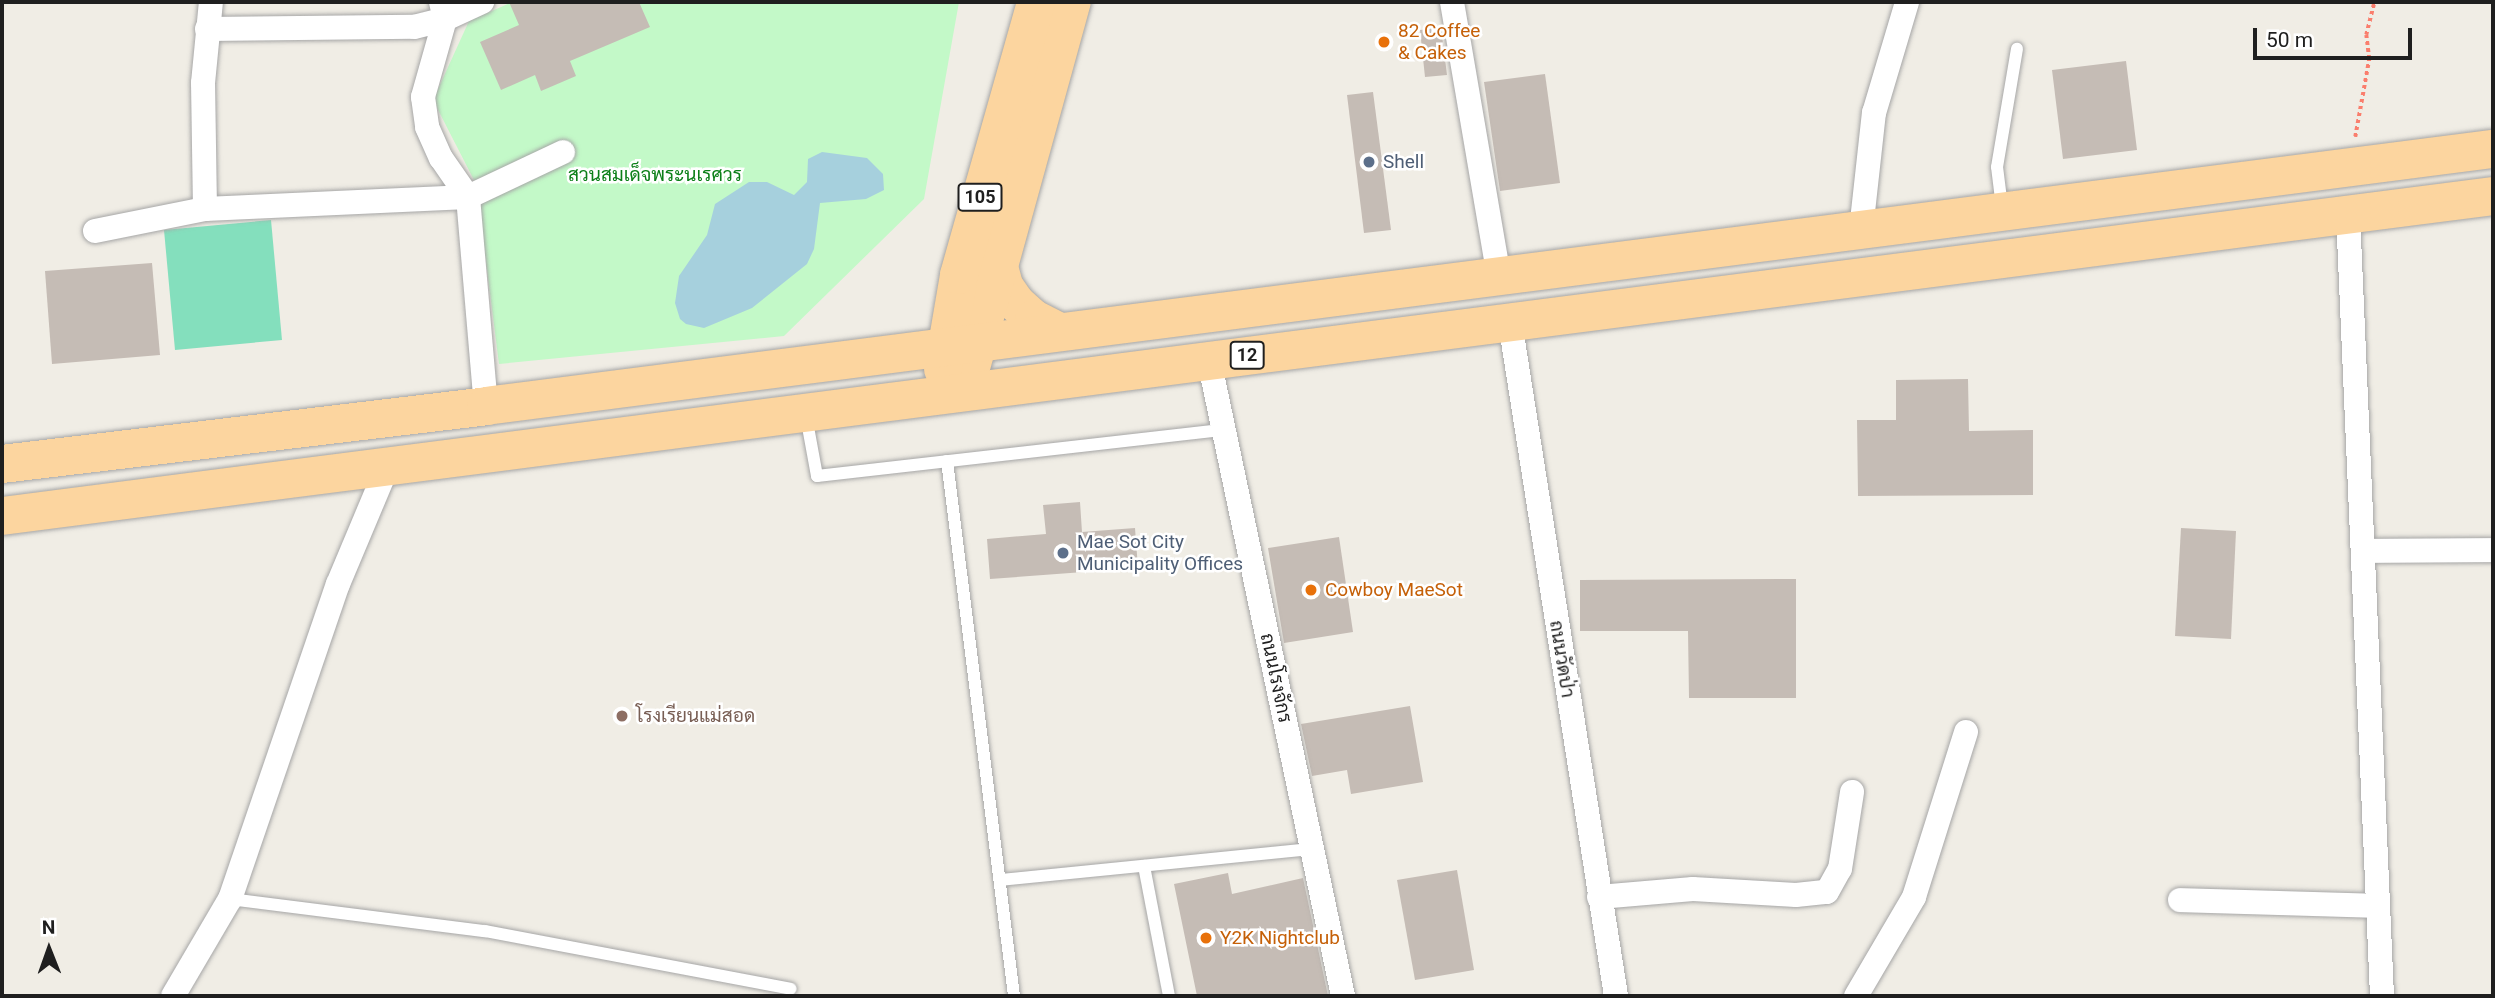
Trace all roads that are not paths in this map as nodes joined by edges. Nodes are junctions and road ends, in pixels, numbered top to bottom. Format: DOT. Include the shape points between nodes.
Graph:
graph roads {
  1 [pos="211,2"];
  2 [pos="482,2"];
  3 [pos="1037,2"];
  4 [pos="1072,2"];
  5 [pos="1452,2"];
  6 [pos="1907,2"];
  7 [pos="443,10"];
  8 [pos="207,29"];
  9 [pos="2017,48"];
  10 [pos="2493,149"];
  11 [pos="563,152"];
  12 [pos="2493,196"];
  13 [pos="468,197"];
  14 [pos="205,209"];
  15 [pos="2003,212"];
  16 [pos="2348,214"];
  17 [pos="1921,222"];
  18 [pos="1861,230"];
  19 [pos="95,231"];
  20 [pos="998,263"];
  21 [pos="1928,268"];
  22 [pos="959,275"];
  23 [pos="1499,276"];
  24 [pos="1510,322"];
  25 [pos="1059,332"];
  26 [pos="961,345"];
  27 [pos="856,358"];
  28 [pos="1209,360"];
  29 [pos="953,393"];
  30 [pos="486,406"];
  31 [pos="805,412"];
  32 [pos="1223,430"];
  33 [pos="947,461"];
  34 [pos="12,463"];
  35 [pos="388,466"];
  36 [pos="15,514"];
  37 [pos="2493,550"];
  38 [pos="2363,551"];
  39 [pos="1966,732"];
  40 [pos="1852,792"];
  41 [pos="1312,849"];
  42 [pos="1144,866"];
  43 [pos="1000,880"];
  44 [pos="1599,897"];
  45 [pos="230,899"];
  46 [pos="2180,900"];
  47 [pos="2378,906"];
  48 [pos="791,989"];
  49 [pos="173,996"];
  50 [pos="1014,996"];
  51 [pos="1169,996"];
  52 [pos="1343,996"];
  53 [pos="1616,996"];
  54 [pos="1856,996"];
  55 [pos="2382,996"];
  1 -- 8 [label="street"];
  2 -- 7 [label="street"];
  3 -- 22 [label="main road, 105"];
  4 -- 20 [label="main road, 105"];
  5 -- 23 [label="street"];
  6 -- 18 [label="street" via="1874,113"];
  7 -- 8 [label="street" via="414,27"];
  7 -- 13 [label="street" via="423,97 427,127 441,158"];
  8 -- 14 [label="street"];
  9 -- 15 [label="lane" via="1997,167"];
  10 -- 15 [label="main road"];
  11 -- 13 [label="street"];
  12 -- 16 [label="main road, 12"];
  13 -- 14 [label="street"];
  13 -- 30 [label="street"];
  14 -- 19 [label="street"];
  15 -- 17 [label="main road"];
  16 -- 21 [label="main road, 12"];
  16 -- 38 [label="street"];
  17 -- 18 [label="main road"];
  17 -- 21 [label="main road"];
  18 -- 23 [label="main road"];
  20 -- 25 [label="main road" via="1004,286 1016,303"];
  20 -- 26 [label="main road, 105"];
  21 -- 24 [label="main road, 12"];
  22 -- 26 [label="main road, 105"];
  22 -- 27 [label="main road" via="921,322 902,337"];
  23 -- 25 [label="main road"];
  24 -- 28 [label="main road, 12"];
  24 -- 44 [label="street, ถนนวัดป่า"];
  25 -- 26 [label="main road"];
  26 -- 27 [label="main road"];
  26 -- 29 [label="main road, 105"];
  27 -- 30 [label="main road"];
  28 -- 29 [label="main road, 12"];
  28 -- 32 [label="street, ถนนโรงจักร"];
  29 -- 31 [label="main road, 12"];
  30 -- 34 [label="main road"];
  31 -- 33 [label="lane" via="817,475"];
  31 -- 35 [label="main road, 12"];
  32 -- 33 [label="lane"];
  32 -- 41 [label="street, ถนนโรงจักร"];
  33 -- 43 [label="lane"];
  34 -- 36 [label="main road"];
  35 -- 36 [label="main road, 12"];
  35 -- 45 [label="street" via="338,584"];
  37 -- 38 [label="street"];
  38 -- 47 [label="street"];
  39 -- 54 [label="street" via="1914,897"];
  40 -- 44 [label="street" via="1840,869 1827,892 1796,895 1693,889"];
  41 -- 42 [label="lane"];
  41 -- 52 [label="street, ถนนโรงจักร"];
  42 -- 43 [label="lane"];
  42 -- 51 [label="lane"];
  43 -- 50 [label="lane"];
  44 -- 53 [label="street, ถนนวัดป่า"];
  45 -- 48 [label="lane" via="485,931"];
  45 -- 49 [label="street"];
  46 -- 47 [label="street"];
  47 -- 55 [label="street"];
}
